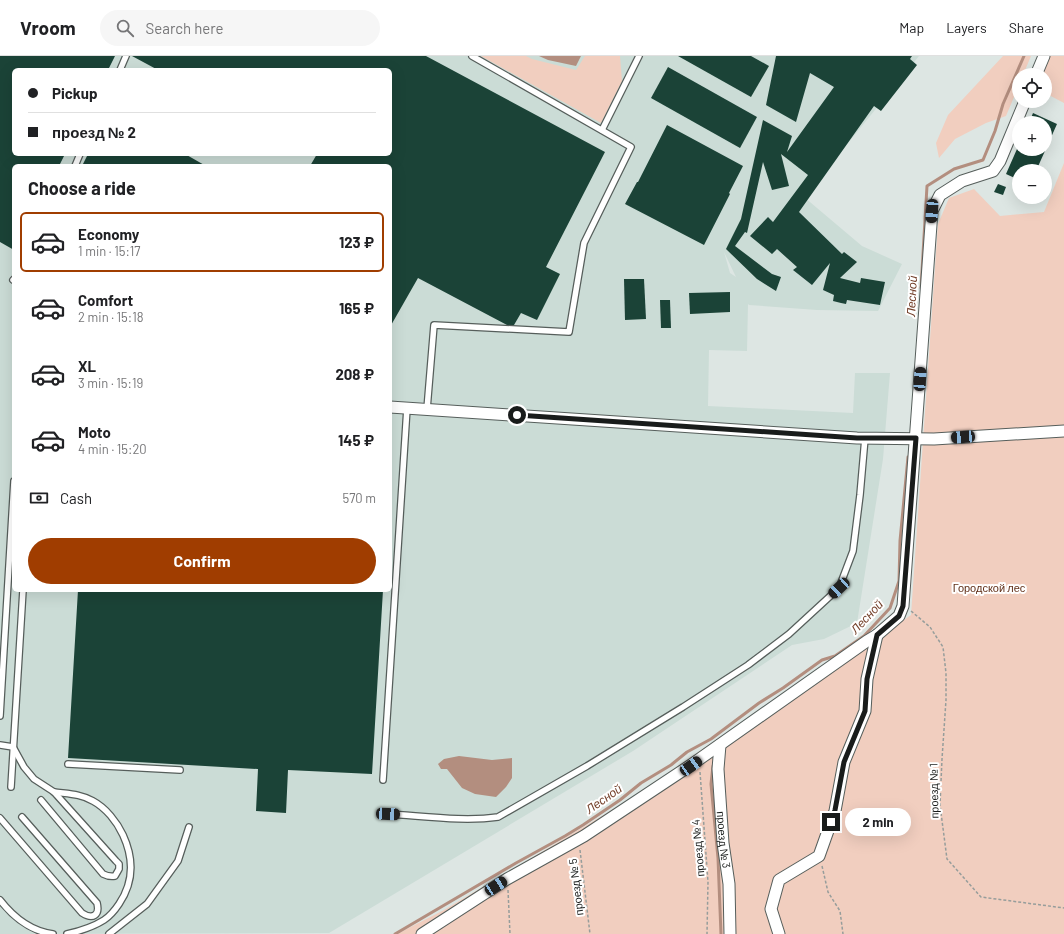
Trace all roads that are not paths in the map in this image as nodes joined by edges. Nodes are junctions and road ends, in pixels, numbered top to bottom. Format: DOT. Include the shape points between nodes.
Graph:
graph roads {
  1 [pos="126,56"];
  2 [pos="472,56"];
  3 [pos="639,56"];
  4 [pos="1044,56"];
  5 [pos="121,68"];
  6 [pos="1039,68"];
  7 [pos="1022,108"];
  8 [pos="602,130"];
  9 [pos="392,407"];
  10 [pos="407,408"];
  11 [pos="427,409"];
  12 [pos="1064,431"];
  13 [pos="865,438"];
  14 [pos="916,438"];
  15 [pos="12,515"];
  16 [pos="23,592"];
  17 [pos="877,635"];
  18 [pos="0,716"];
  19 [pos="0,746"];
  20 [pos="720,746"];
  21 [pos="13,747"];
  22 [pos="68,764"];
  23 [pos="180,770"];
  24 [pos="383,780"];
  25 [pos="11,787"];
  26 [pos="54,792"];
  27 [pos="41,800"];
  28 [pos="388,814"];
  29 [pos="22,817"];
  30 [pos="0,818"];
  31 [pos="188,827"];
  32 [pos="0,900"];
  33 [pos="53,934"];
  34 [pos="67,934"];
  35 [pos="109,934"];
  36 [pos="422,934"];
  37 [pos="730,934"];
  38 [pos="779,934"];
  1 -- 5 [label="lane"];
  2 -- 8 [label="lane"];
  3 -- 8 [label="lane"];
  4 -- 6 [label="street"];
  7 -- 14 [label="street" via="1000,161 992,171 962,181 940,195 932,211"];
  8 -- 11 [label="lane" via="631,147 584,243 569,332 434,325"];
  9 -- 10 [label="street"];
  10 -- 11 [label="street"];
  10 -- 24 [label="lane"];
  11 -- 13 [label="street"];
  12 -- 14 [label="street"];
  13 -- 14 [label="street"];
  13 -- 28 [label="lane" via="853,551 839,588 789,634 748,665 683,707 498,817 451,818"];
  14 -- 17 [label="street" via="903,606 899,616"];
  15 -- 18 [label="lane"];
  16 -- 21 [label="lane"];
  17 -- 20 [label="street"];
  17 -- 38 [label="street" via="867,679 865,711 844,762 835,810 819,856 779,880 771,909"];
  19 -- 21 [label="lane"];
  20 -- 36 [label="street" via="579,839 507,879"];
  20 -- 37 [label="street, проезд № 3" via="718,769 723,843 729,884"];
  21 -- 25 [label="lane"];
  21 -- 26 [label="lane" via="34,779"];
  22 -- 23 [label="lane"];
  26 -- 27 [label="lane" via="119,864 115,876 103,874"];
  26 -- 34 [label="lane" via="80,795 94,801 108,813 120,828 131,861 130,880 125,896 116,909 93,926"];
  29 -- 30 [label="lane" via="97,903 98,912 95,916 86,916 82,913"];
  31 -- 35 [label="lane" via="178,861 147,904"];
  32 -- 33 [label="lane" via="24,924"];
}
